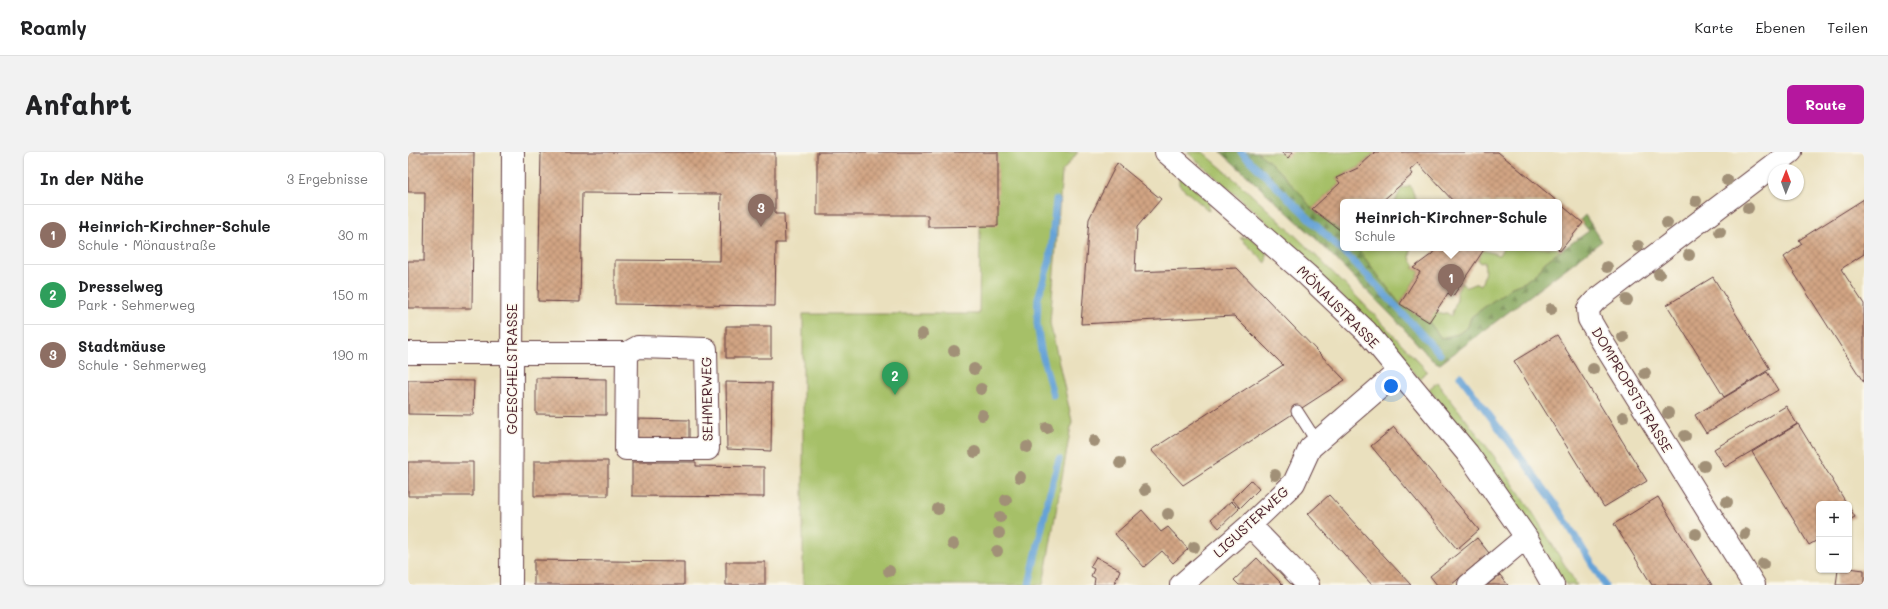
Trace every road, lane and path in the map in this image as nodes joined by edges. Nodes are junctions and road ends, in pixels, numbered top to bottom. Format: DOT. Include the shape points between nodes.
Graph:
graph roads {
  1 [pos="513,152"];
  2 [pos="1166,152"];
  3 [pos="1791,152"];
  4 [pos="408,353"];
  5 [pos="512,353"];
  6 [pos="627,354"];
  7 [pos="1399,371"];
  8 [pos="1297,412"];
  9 [pos="1317,442"];
  10 [pos="1250,525"];
  11 [pos="1526,537"];
  12 [pos="511,585"];
  13 [pos="1181,585"];
  14 [pos="1308,585"];
  15 [pos="1469,585"];
  16 [pos="1553,585"];
  17 [pos="1754,585"];
  1 -- 5 [label="street, GOESCHELSTRASSE"];
  2 -- 7 [label="street, MÖNAUSTRASSE" via="1307,275 1366,331"];
  3 -- 17 [label="street, DOMPROPSTSTRASSE" via="1595,301 1588,309 1589,319 1600,338"];
  4 -- 5 [label="street, SEHMERWEG"];
  5 -- 6 [label="street, SEHMERWEG"];
  5 -- 12 [label="street, GOESCHELSTRASSE"];
  6 -- 6 [label="street, SEHMERWEG" via="638,347 706,349 708,449 626,449"];
  7 -- 9 [label="street, LIGUSTERWEG"];
  7 -- 11 [label="street, MÖNAUSTRASSE" via="1468,454"];
  8 -- 9 [label="lane"];
  9 -- 10 [label="street, LIGUSTERWEG" via="1310,448 1294,483"];
  10 -- 13 [label="street, LIGUSTERWEG"];
  10 -- 14 [label="street"];
  11 -- 15 [label="street"];
  11 -- 16 [label="street, MÖNAUSTRASSE"];
}
